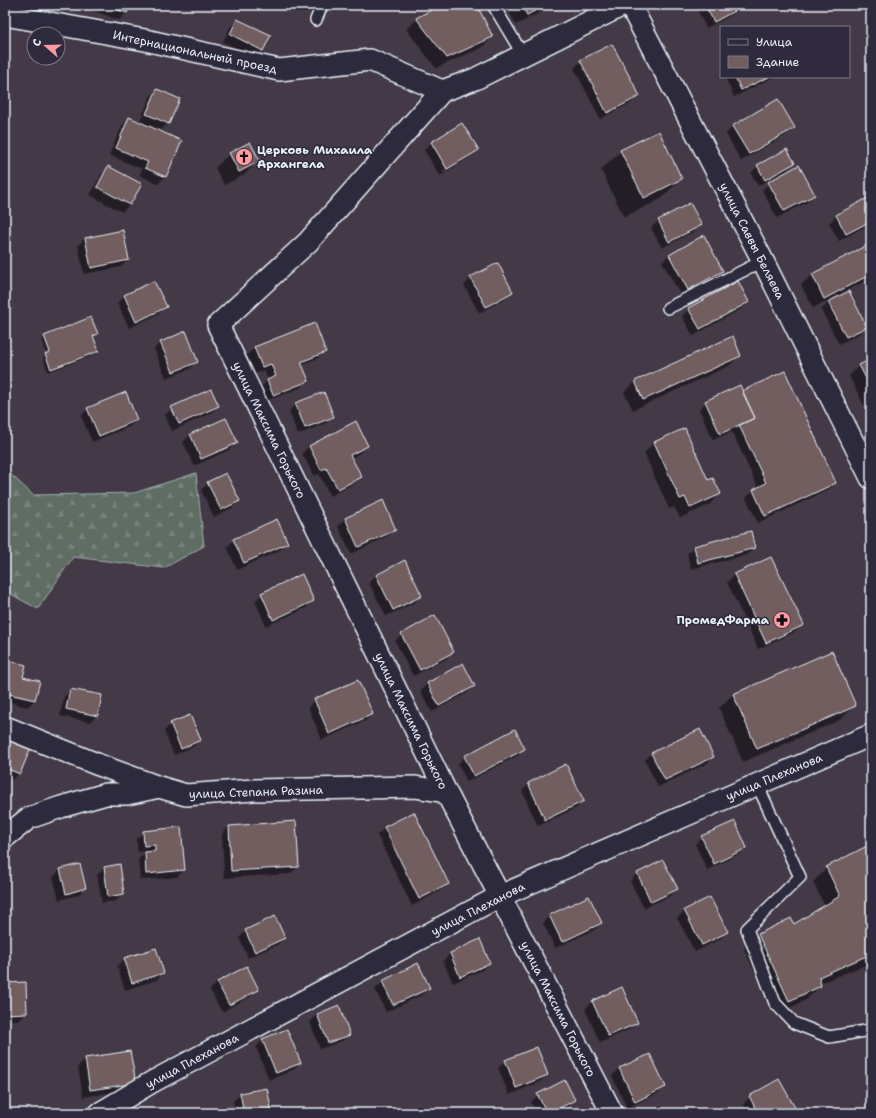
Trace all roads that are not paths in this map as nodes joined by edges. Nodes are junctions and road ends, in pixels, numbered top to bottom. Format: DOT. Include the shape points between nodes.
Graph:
graph roads {
  1 [pos="322,5"];
  2 [pos="493,5"];
  3 [pos="623,5"];
  4 [pos="630,5"];
  5 [pos="5,15"];
  6 [pos="316,20"];
  7 [pos="523,55"];
  8 [pos="442,91"];
  9 [pos="763,261"];
  10 [pos="668,308"];
  11 [pos="871,478"];
  12 [pos="5,727"];
  13 [pos="871,735"];
  14 [pos="757,784"];
  15 [pos="159,787"];
  16 [pos="446,792"];
  17 [pos="5,837"];
  18 [pos="500,896"];
  19 [pos="871,1030"];
  20 [pos="100,1113"];
  21 [pos="612,1113"];
  1 -- 6 [label="lane"];
  2 -- 7 [label="lane"];
  3 -- 7 [label="street"];
  4 -- 9 [label="street, улица Саввы Беляева"];
  5 -- 8 [label="street, Интернациональный проезд" via="146,40 279,70 370,60"];
  7 -- 8 [label="street" via="475,79"];
  8 -- 16 [label="street, улица Максима Горького" via="308,242 218,325"];
  9 -- 10 [label="lane"];
  9 -- 11 [label="street, улица Саввы Беляева"];
  12 -- 15 [label="street, улица Степана Разина"];
  13 -- 14 [label="street, улица Плеханова"];
  14 -- 18 [label="street, улица Плеханова"];
  14 -- 19 [label="lane" via="800,877 747,929 775,1003 794,1023 829,1037"];
  15 -- 16 [label="street, улица Степана Разина" via="186,795 253,790 414,787"];
  15 -- 17 [label="street" via="127,794 106,794 61,807 29,818"];
  16 -- 18 [label="street, улица Максима Горького"];
  18 -- 20 [label="street, улица Плеханова" via="152,1082"];
  18 -- 21 [label="street, улица Максима Горького"];
}
